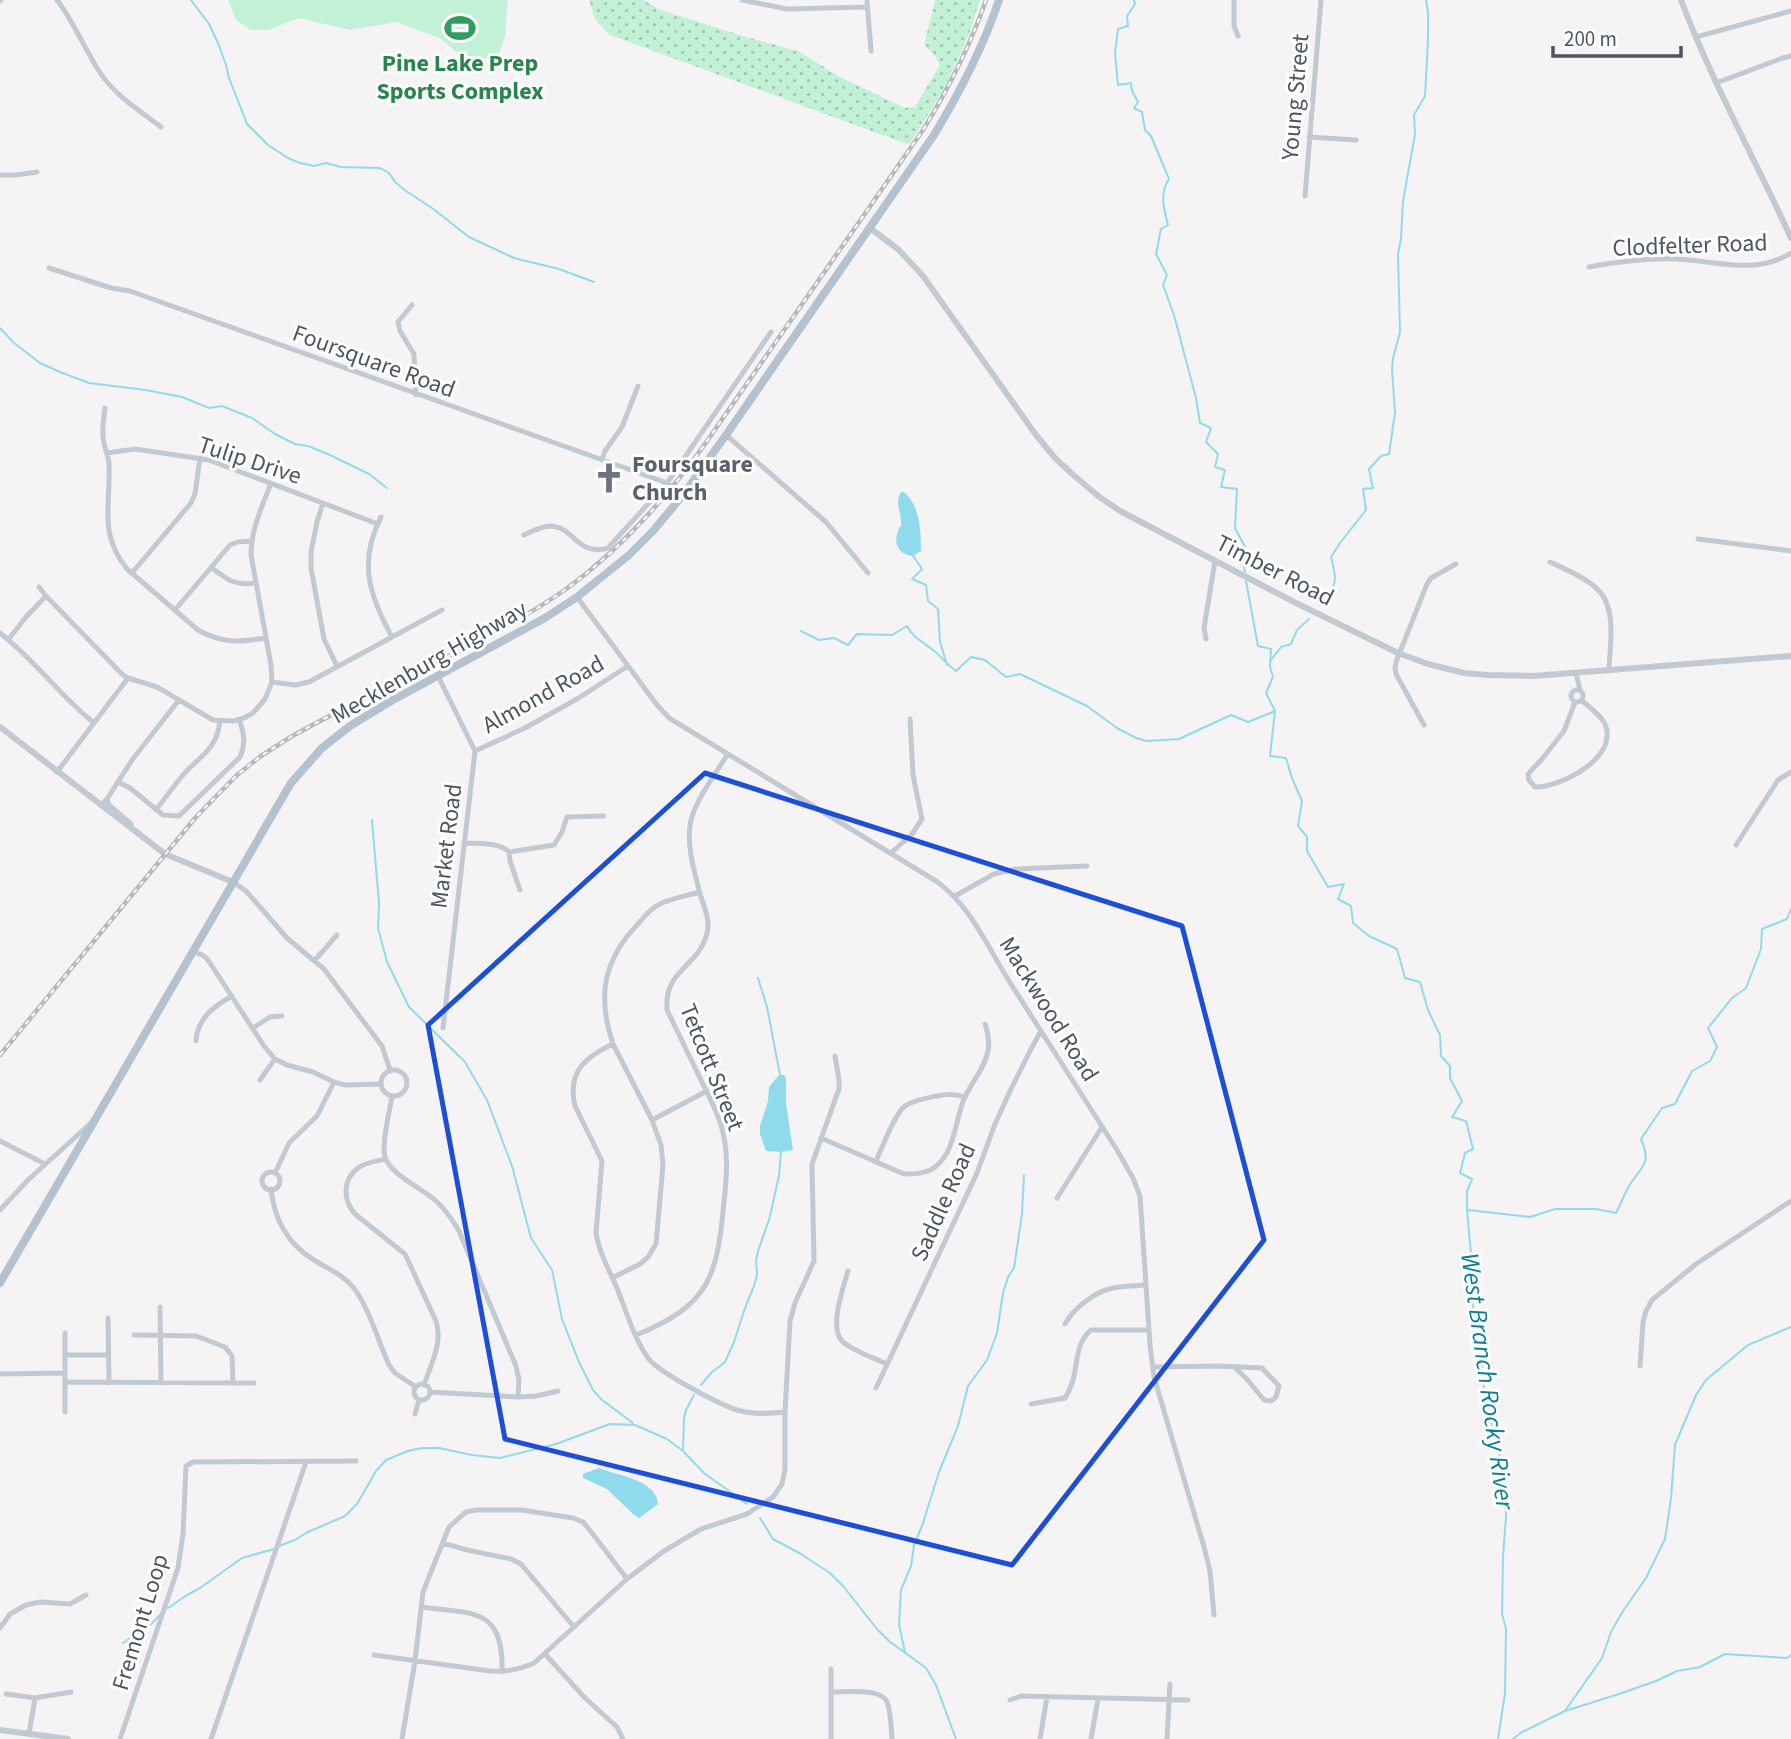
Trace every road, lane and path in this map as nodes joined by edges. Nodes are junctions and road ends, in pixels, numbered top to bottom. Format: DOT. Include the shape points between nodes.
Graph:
graph roads {
  1 [pos="57,0"];
  2 [pos="742,0"];
  3 [pos="999,0"];
  4 [pos="1234,0"];
  5 [pos="1321,0"];
  6 [pos="1681,0"];
  7 [pos="866,4"];
  8 [pos="1791,11"];
  9 [pos="1238,36"];
  10 [pos="1696,37"];
  11 [pos="871,51"];
  12 [pos="1791,56"];
  13 [pos="1716,83"];
  14 [pos="161,127"];
  15 [pos="1309,137"];
  16 [pos="1356,139"];
  17 [pos="37,172"];
  18 [pos="0,175"];
  19 [pos="1305,196"];
  20 [pos="870,228"];
  21 [pos="1791,238"];
  22 [pos="1791,253"];
  23 [pos="1589,267"];
  24 [pos="49,268"];
  25 [pos="412,305"];
  26 [pos="771,332"];
  27 [pos="638,386"];
  28 [pos="416,395"];
  29 [pos="105,408"];
  30 [pos="726,435"];
  31 [pos="107,453"];
  32 [pos="200,458"];
  33 [pos="602,460"];
  34 [pos="271,483"];
  35 [pos="667,483"];
  36 [pos="683,495"];
  37 [pos="323,503"];
  38 [pos="381,517"];
  39 [pos="377,524"];
  40 [pos="524,535"];
  41 [pos="1698,539"];
  42 [pos="251,541"];
  43 [pos="1791,551"];
  44 [pos="1215,561"];
  45 [pos="1550,562"];
  46 [pos="1456,564"];
  47 [pos="211,567"];
  48 [pos="132,573"];
  49 [pos="868,573"];
  50 [pos="256,583"];
  51 [pos="39,587"];
  52 [pos="46,596"];
  53 [pos="577,597"];
  54 [pos="175,610"];
  55 [pos="442,610"];
  56 [pos="0,634"];
  57 [pos="392,637"];
  58 [pos="266,638"];
  59 [pos="1206,639"];
  60 [pos="8,640"];
  61 [pos="1398,653"];
  62 [pos="1791,656"];
  63 [pos="337,666"];
  64 [pos="628,666"];
  65 [pos="1609,670"];
  66 [pos="1576,675"];
  67 [pos="438,677"];
  68 [pos="128,678"];
  69 [pos="272,682"];
  70 [pos="1577,690"];
  71 [pos="179,700"];
  72 [pos="1578,701"];
  73 [pos="239,719"];
  74 [pos="910,719"];
  75 [pos="220,721"];
  76 [pos="94,723"];
  77 [pos="1424,725"];
  78 [pos="0,727"];
  79 [pos="475,751"];
  80 [pos="727,755"];
  81 [pos="57,772"];
  82 [pos="1791,772"];
  83 [pos="118,782"];
  84 [pos="107,799"];
  85 [pos="101,805"];
  86 [pos="156,810"];
  87 [pos="604,816"];
  88 [pos="131,828"];
  89 [pos="464,843"];
  90 [pos="1736,845"];
  91 [pos="509,852"];
  92 [pos="891,853"];
  93 [pos="1087,866"];
  94 [pos="233,882"];
  95 [pos="520,890"];
  96 [pos="700,892"];
  97 [pos="955,897"];
  98 [pos="337,935"];
  99 [pos="193,951"];
  100 [pos="314,961"];
  101 [pos="232,996"];
  102 [pos="282,1016"];
  103 [pos="985,1024"];
  104 [pos="253,1028"];
  105 [pos="443,1028"];
  106 [pos="1041,1031"];
  107 [pos="196,1041"];
  108 [pos="613,1044"];
  109 [pos="835,1056"];
  110 [pos="275,1059"];
  111 [pos="390,1070"];
  112 [pos="260,1080"];
  113 [pos="334,1082"];
  114 [pos="381,1084"];
  115 [pos="707,1091"];
  116 [pos="392,1096"];
  117 [pos="965,1098"];
  118 [pos="95,1119"];
  119 [pos="652,1119"];
  120 [pos="1102,1128"];
  121 [pos="821,1138"];
  122 [pos="0,1141"];
  123 [pos="386,1159"];
  124 [pos="876,1161"];
  125 [pos="45,1164"];
  126 [pos="275,1173"];
  127 [pos="271,1189"];
  128 [pos="1057,1198"];
  129 [pos="1791,1201"];
  130 [pos="0,1210"];
  131 [pos="848,1271"];
  132 [pos="612,1278"];
  133 [pos="0,1283"];
  134 [pos="1146,1285"];
  135 [pos="160,1307"];
  136 [pos="108,1318"];
  137 [pos="1065,1324"];
  138 [pos="1149,1330"];
  139 [pos="65,1333"];
  140 [pos="134,1335"];
  141 [pos="161,1335"];
  142 [pos="636,1335"];
  143 [pos="65,1355"];
  144 [pos="108,1355"];
  145 [pos="887,1364"];
  146 [pos="1640,1366"];
  147 [pos="1153,1367"];
  148 [pos="1234,1367"];
  149 [pos="65,1373"];
  150 [pos="0,1374"];
  151 [pos="65,1382"];
  152 [pos="108,1383"];
  153 [pos="161,1383"];
  154 [pos="233,1383"];
  155 [pos="254,1383"];
  156 [pos="424,1385"];
  157 [pos="416,1387"];
  158 [pos="876,1388"];
  159 [pos="558,1391"];
  160 [pos="430,1392"];
  161 [pos="518,1397"];
  162 [pos="419,1400"];
  163 [pos="1031,1404"];
  164 [pos="65,1412"];
  165 [pos="785,1412"];
  166 [pos="415,1414"];
  167 [pos="356,1461"];
  168 [pos="306,1462"];
  169 [pos="443,1543"];
  170 [pos="627,1579"];
  171 [pos="86,1595"];
  172 [pos="421,1607"];
  173 [pos="1214,1615"];
  174 [pos="574,1627"];
  175 [pos="0,1628"];
  176 [pos="545,1654"];
  177 [pos="374,1655"];
  178 [pos="415,1661"];
  179 [pos="831,1669"];
  180 [pos="502,1672"];
  181 [pos="1170,1685"];
  182 [pos="71,1692"];
  183 [pos="831,1692"];
  184 [pos="6,1694"];
  185 [pos="1047,1697"];
  186 [pos="35,1698"];
  187 [pos="1097,1699"];
  188 [pos="1010,1700"];
  189 [pos="1170,1700"];
  190 [pos="1188,1700"];
  191 [pos="0,1731"];
  192 [pos="29,1734"];
  193 [pos="68,1739"];
  194 [pos="120,1739"];
  195 [pos="211,1739"];
  196 [pos="402,1739"];
  197 [pos="623,1739"];
  198 [pos="831,1739"];
  199 [pos="892,1739"];
  200 [pos="1040,1739"];
  201 [pos="1091,1739"];
  202 [pos="1167,1739"];
  1 -- 14 [label="street" via="100,74 123,99"];
  2 -- 7 [label="street" via="787,9"];
  3 -- 20 [label="main road, Mecklenburg Highway" via="956,98"];
  4 -- 9 [label="street"];
  5 -- 15 [label="street, Young Street"];
  6 -- 10 [label="street"];
  7 -- 11 [label="street"];
  8 -- 10 [label="street"];
  10 -- 13 [label="street"];
  12 -- 13 [label="street"];
  13 -- 21 [label="street"];
  15 -- 16 [label="street"];
  15 -- 19 [label="street, Young Street"];
  17 -- 18 [label="street"];
  20 -- 30 [label="main road, Mecklenburg Highway"];
  20 -- 44 [label="street, Timber Road" via="923,276 1055,458 1121,511"];
  22 -- 23 [label="street, Clodfelter Road" via="1760,265 1656,259"];
  24 -- 28 [label="street, Foursquare Road" via="130,292"];
  25 -- 28 [label="street" via="398,322 414,354"];
  26 -- 35 [label="street"];
  27 -- 33 [label="street" via="622,428"];
  28 -- 33 [label="street, Foursquare Road"];
  29 -- 31 [label="street"];
  30 -- 36 [label="main road, Mecklenburg Highway"];
  30 -- 49 [label="street" via="826,522"];
  31 -- 32 [label="street, Tulip Drive" via="135,449"];
  31 -- 48 [label="street" via="107,528 117,555"];
  32 -- 34 [label="street, Tulip Drive"];
  32 -- 48 [label="street" via="191,503"];
  33 -- 35 [label="street, Foursquare Road"];
  34 -- 37 [label="street, Tulip Drive"];
  34 -- 42 [label="street"];
  35 -- 36 [label="street, Foursquare Road"];
  35 -- 40 [label="street" via="608,548 585,548 555,526"];
  36 -- 53 [label="main road, Mecklenburg Highway" via="629,555"];
  37 -- 39 [label="street, Tulip Drive"];
  37 -- 63 [label="street" via="311,568 324,639"];
  38 -- 39 [label="street"];
  39 -- 57 [label="street" via="368,567 376,606"];
  41 -- 43 [label="street"];
  42 -- 47 [label="street" via="230,545"];
  42 -- 50 [label="street"];
  44 -- 59 [label="street"];
  44 -- 61 [label="street, Timber Road"];
  45 -- 65 [label="street" via="1594,586 1606,600 1611,621"];
  46 -- 61 [label="street" via="1427,584"];
  47 -- 50 [label="street" via="237,584"];
  47 -- 54 [label="street"];
  48 -- 54 [label="street"];
  50 -- 58 [label="street"];
  51 -- 52 [label="street"];
  52 -- 60 [label="street"];
  52 -- 68 [label="street"];
  53 -- 64 [label="street, Mackwood Road"];
  53 -- 67 [label="main road, Mecklenburg Highway"];
  54 -- 58 [label="street" via="198,630 220,639"];
  55 -- 57 [label="street"];
  56 -- 60 [label="street"];
  57 -- 63 [label="street"];
  58 -- 69 [label="street"];
  60 -- 76 [label="street"];
  61 -- 66 [label="street, Timber Road" via="1446,669 1487,675"];
  61 -- 77 [label="street" via="1396,674"];
  62 -- 65 [label="street, Timber Road"];
  63 -- 69 [label="street" via="303,684"];
  64 -- 79 [label="street, Almond Road" via="525,728"];
  64 -- 80 [label="street, Mackwood Road" via="669,718"];
  65 -- 66 [label="street, Timber Road"];
  66 -- 70 [label="street"];
  67 -- 79 [label="street, Market Road"];
  67 -- 94 [label="main road, Mecklenburg Highway" via="374,710 322,748 292,783"];
  68 -- 71 [label="street"];
  68 -- 76 [label="street"];
  69 -- 73 [label="street" via="261,705"];
  70 -- 72 [label="street" via="1583,696"];
  70 -- 72 [label="street" via="1570,697"];
  71 -- 75 [label="street"];
  71 -- 83 [label="street"];
  72 -- 72 [label="street" via="1603,720 1607,736 1601,754 1562,780 1535,787 1528,775 1563,731"];
  73 -- 75 [label="street"];
  73 -- 86 [label="street" via="245,741 240,757 178,816"];
  74 -- 92 [label="street" via="922,819"];
  75 -- 86 [label="street" via="213,746"];
  76 -- 81 [label="street"];
  78 -- 81 [label="street"];
  79 -- 89 [label="street, Market Road"];
  80 -- 92 [label="street, Mackwood Road"];
  80 -- 96 [label="street, Tetcott Street" via="699,800 690,827"];
  81 -- 85 [label="street"];
  82 -- 90 [label="street" via="1778,780"];
  83 -- 84 [label="street"];
  83 -- 86 [label="street"];
  84 -- 85 [label="street"];
  84 -- 88 [label="street"];
  85 -- 88 [label="street"];
  87 -- 91 [label="street" via="567,817 554,845"];
  88 -- 94 [label="street" via="165,854"];
  89 -- 91 [label="street"];
  89 -- 105 [label="street, Market Road"];
  91 -- 95 [label="street"];
  92 -- 97 [label="street, Mackwood Road"];
  93 -- 97 [label="street" via="994,874"];
  94 -- 99 [label="main road, Mecklenburg Highway"];
  94 -- 100 [label="street"];
  96 -- 108 [label="street" via="654,908 616,952 604,996"];
  96 -- 115 [label="street, Tetcott Street" via="708,921 706,937 671,981 666,1000"];
  97 -- 106 [label="street, Mackwood Road"];
  98 -- 100 [label="street"];
  99 -- 101 [label="street" via="208,960"];
  99 -- 118 [label="main road, Mecklenburg Highway"];
  100 -- 111 [label="street" via="382,1046"];
  101 -- 104 [label="street"];
  101 -- 107 [label="street" via="204,1018"];
  102 -- 104 [label="street" via="270,1017"];
  103 -- 117 [label="street" via="988,1054"];
  104 -- 110 [label="street"];
  106 -- 120 [label="street, Mackwood Road"];
  106 -- 145 [label="street, Saddle Road"];
  108 -- 119 [label="street"];
  108 -- 132 [label="street" via="587,1059 573,1088 575,1106 602,1161 596,1233"];
  109 -- 121 [label="street" via="839,1089"];
  110 -- 112 [label="street"];
  110 -- 113 [label="street"];
  111 -- 114 [label="street"];
  111 -- 116 [label="street" via="401,1071 408,1083 403,1093"];
  113 -- 114 [label="street"];
  113 -- 126 [label="street" via="317,1116 289,1143"];
  114 -- 116 [label="street"];
  115 -- 119 [label="street"];
  115 -- 142 [label="street, Tetcott Street" via="721,1125 727,1172 715,1264 690,1305"];
  116 -- 123 [label="street"];
  117 -- 124 [label="street" via="946,1094 904,1107"];
  117 -- 124 [label="street" via="952,1140 933,1169 904,1174"];
  118 -- 125 [label="street"];
  118 -- 133 [label="main road, Mecklenburg Highway"];
  119 -- 132 [label="street" via="663,1165 656,1244 640,1265"];
  120 -- 128 [label="street"];
  120 -- 134 [label="street, Mackwood Road" via="1140,1196"];
  121 -- 124 [label="street"];
  121 -- 165 [label="street" via="812,1164 814,1261 790,1321"];
  122 -- 125 [label="street"];
  123 -- 156 [label="street" via="367,1163 353,1173 346,1198 355,1214 405,1254 436,1321 438,1340"];
  123 -- 161 [label="street" via="440,1205 458,1231 516,1366"];
  125 -- 130 [label="street"];
  126 -- 127 [label="street" via="279,1182"];
  126 -- 127 [label="street" via="263,1177 263,1185"];
  127 -- 157 [label="street" via="278,1221 290,1240 352,1285 389,1365"];
  129 -- 146 [label="street" via="1696,1264 1652,1300 1643,1322"];
  131 -- 145 [label="street" via="837,1316 840,1339"];
  132 -- 142 [label="street"];
  134 -- 137 [label="street" via="1112,1288 1093,1296"];
  134 -- 138 [label="street, Mackwood Road"];
  135 -- 141 [label="street"];
  136 -- 144 [label="street"];
  138 -- 147 [label="street, Mackwood Road"];
  138 -- 163 [label="street" via="1091,1330 1078,1349 1075,1375 1065,1398"];
  139 -- 143 [label="street"];
  140 -- 141 [label="street"];
  141 -- 153 [label="street"];
  141 -- 154 [label="street" via="196,1336 225,1347 232,1356"];
  142 -- 165 [label="street" via="648,1358 662,1371 719,1402 743,1412"];
  143 -- 144 [label="street"];
  143 -- 149 [label="street"];
  144 -- 152 [label="street"];
  145 -- 158 [label="street, Saddle Road"];
  147 -- 148 [label="street"];
  147 -- 173 [label="street, Mackwood Road" via="1210,1571"];
  148 -- 148 [label="street" via="1265,1400 1276,1397 1279,1387 1262,1368"];
  149 -- 150 [label="street"];
  149 -- 151 [label="street"];
  151 -- 152 [label="street"];
  151 -- 164 [label="street"];
  152 -- 153 [label="street"];
  153 -- 154 [label="street"];
  154 -- 155 [label="street"];
  156 -- 157 [label="street"];
  156 -- 160 [label="street"];
  157 -- 162 [label="street" via="414,1394"];
  159 -- 161 [label="street"];
  160 -- 161 [label="street"];
  160 -- 162 [label="street"];
  162 -- 166 [label="street"];
  165 -- 170 [label="street" via="785,1470 773,1497 747,1514 695,1532"];
  167 -- 168 [label="street, Fremont Loop"];
  168 -- 194 [label="street, Fremont Loop" via="193,1462 186,1466 178,1568"];
  168 -- 195 [label="street"];
  169 -- 170 [label="street" via="449,1527 477,1510 559,1515 583,1522"];
  169 -- 172 [label="street"];
  169 -- 174 [label="street" via="521,1564"];
  170 -- 174 [label="street"];
  171 -- 175 [label="street" via="71,1604 26,1605 10,1614"];
  172 -- 178 [label="street"];
  172 -- 180 [label="street" via="474,1614 489,1621 500,1639"];
  174 -- 176 [label="street"];
  176 -- 180 [label="street" via="522,1669"];
  176 -- 197 [label="street" via="617,1727"];
  177 -- 178 [label="street"];
  178 -- 180 [label="street"];
  178 -- 196 [label="street"];
  179 -- 183 [label="street"];
  181 -- 189 [label="street"];
  182 -- 186 [label="street"];
  183 -- 198 [label="street"];
  183 -- 199 [label="street" via="880,1694 887,1703"];
  184 -- 186 [label="street"];
  185 -- 187 [label="street"];
  185 -- 188 [label="street"];
  185 -- 200 [label="street"];
  186 -- 192 [label="street"];
  187 -- 189 [label="street"];
  187 -- 201 [label="street"];
  189 -- 190 [label="street"];
  189 -- 202 [label="street"];
  191 -- 192 [label="street"];
  192 -- 193 [label="street"];
}
